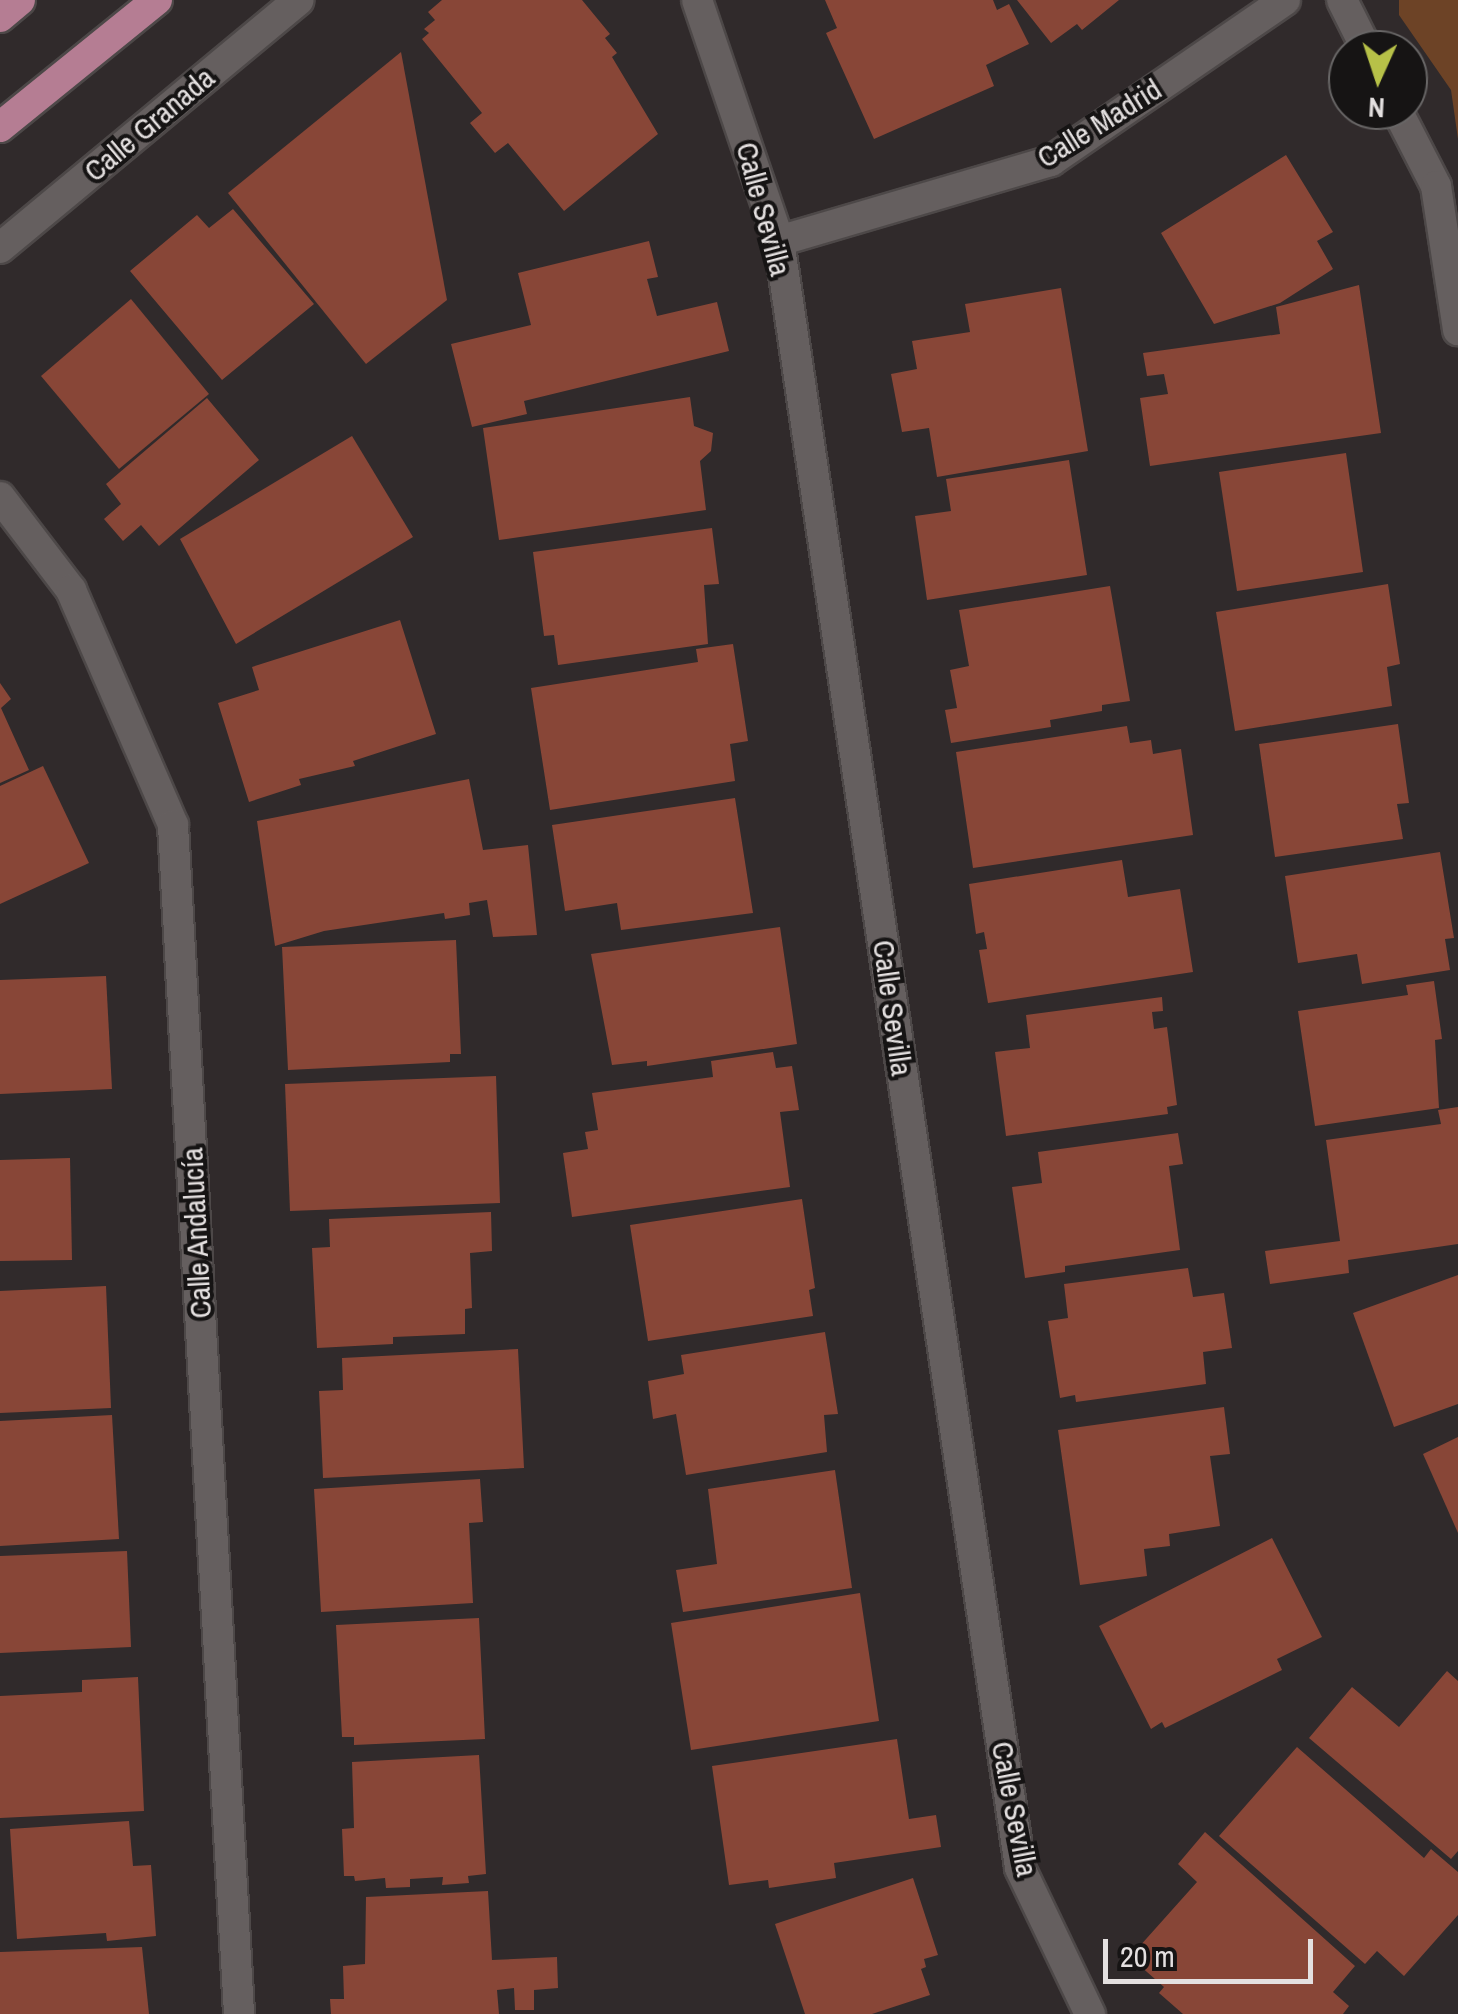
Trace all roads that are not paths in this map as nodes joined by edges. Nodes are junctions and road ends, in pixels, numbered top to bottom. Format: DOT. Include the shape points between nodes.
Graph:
graph roads {
  1 [pos="20,0"];
  2 [pos="156,0"];
  3 [pos="299,0"];
  4 [pos="697,0"];
  5 [pos="1284,0"];
  6 [pos="1342,0"];
  7 [pos="0,17"];
  8 [pos="1357,30"];
  9 [pos="0,127"];
  10 [pos="1408,130"];
  11 [pos="779,241"];
  12 [pos="0,248"];
  13 [pos="1458,330"];
  14 [pos="0,497"];
  15 [pos="239,2014"];
  16 [pos="1090,2014"];
  1 -- 7 [label="main road"];
  2 -- 9 [label="main road"];
  3 -- 12 [label="street, Calle Granada"];
  4 -- 11 [label="street, Calle Sevilla"];
  5 -- 11 [label="street, Calle Madrid" via="1051,161"];
  6 -- 8 [label="street"];
  10 -- 13 [label="street" via="1436,186"];
  11 -- 16 [label="street, Calle Sevilla" via="1020,1868"];
  14 -- 15 [label="street, Calle Andalucía" via="71,590 173,824"];
}
